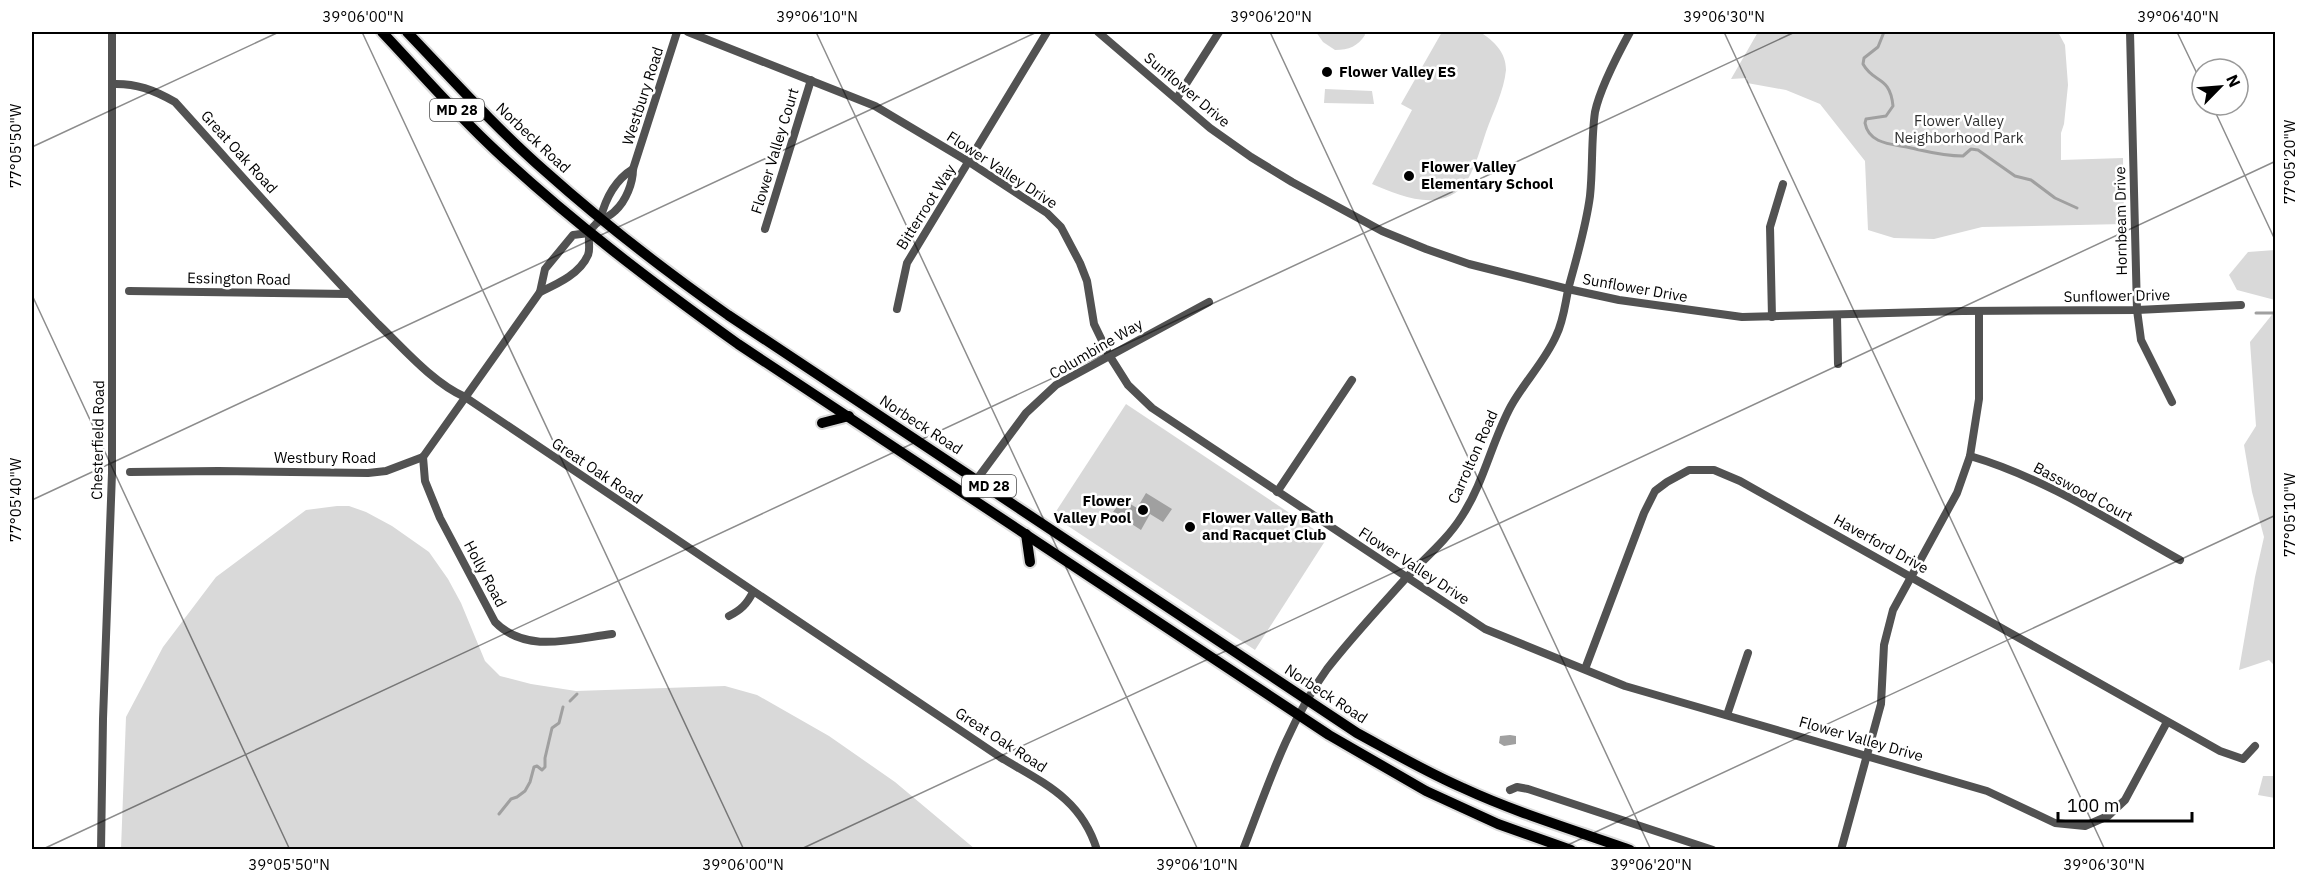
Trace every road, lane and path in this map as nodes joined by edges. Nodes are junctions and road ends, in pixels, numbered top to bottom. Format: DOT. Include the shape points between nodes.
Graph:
graph roads {
  1 [pos="112,32"];
  2 [pos="382,32"];
  3 [pos="407,32"];
  4 [pos="677,32"];
  5 [pos="688,32"];
  6 [pos="1047,32"];
  7 [pos="1098,32"];
  8 [pos="1219,32"];
  9 [pos="1630,32"];
  10 [pos="2130,32"];
  11 [pos="811,80"];
  12 [pos="112,84"];
  13 [pos="1177,98"];
  14 [pos="969,162"];
  15 [pos="633,169"];
  16 [pos="1783,184"];
  17 [pos="600,220"];
  18 [pos="765,230"];
  19 [pos="589,233"];
  20 [pos="1568,289"];
  21 [pos="129,291"];
  22 [pos="540,291"];
  23 [pos="349,294"];
  24 [pos="1209,302"];
  25 [pos="2241,305"];
  26 [pos="897,309"];
  27 [pos="2137,310"];
  28 [pos="1979,312"];
  29 [pos="1837,316"];
  30 [pos="1772,317"];
  31 [pos="1109,355"];
  32 [pos="1838,364"];
  33 [pos="1352,380"];
  34 [pos="465,398"];
  35 [pos="2172,402"];
  36 [pos="849,417"];
  37 [pos="822,423"];
  38 [pos="1970,456"];
  39 [pos="423,457"];
  40 [pos="130,472"];
  41 [pos="977,478"];
  42 [pos="1277,492"];
  43 [pos="966,494"];
  44 [pos="1026,534"];
  45 [pos="2180,560"];
  46 [pos="1030,562"];
  47 [pos="1911,576"];
  48 [pos="1406,578"];
  49 [pos="753,592"];
  50 [pos="729,616"];
  51 [pos="612,634"];
  52 [pos="1748,652"];
  53 [pos="1585,669"];
  54 [pos="1307,700"];
  55 [pos="1727,715"];
  56 [pos="1299,716"];
  57 [pos="2167,722"];
  58 [pos="2255,746"];
  59 [pos="1868,755"];
  60 [pos="1510,790"];
  61 [pos="101,849"];
  62 [pos="1097,849"];
  63 [pos="1243,849"];
  64 [pos="1571,849"];
  65 [pos="1630,849"];
  66 [pos="1713,849"];
  67 [pos="1841,849"];
  1 -- 12 [label="street, Chesterfield Road"];
  2 -- 19 [label="main road, MD 28" via="493,149"];
  3 -- 17 [label="main road, Norbeck Road / MD 28" via="481,110"];
  4 -- 15 [label="street, Westbury Road"];
  5 -- 11 [label="street, Flower Valley Drive"];
  6 -- 14 [label="street, Bitterroot Way"];
  7 -- 13 [label="street, Sunflower Drive"];
  8 -- 13 [label="street"];
  9 -- 20 [label="street, Carrolton Road" via="1596,110 1590,194"];
  10 -- 27 [label="street, Hornbeam Drive"];
  11 -- 14 [label="street, Flower Valley Drive" via="875,106"];
  11 -- 18 [label="street, Flower Valley Court"];
  12 -- 23 [label="street, Great Oak Road" via="152,89 175,102"];
  12 -- 61 [label="street, Chesterfield Road" via="112,473"];
  13 -- 20 [label="street, Sunflower Drive" via="1251,157 1382,231 1469,264"];
  14 -- 26 [label="street, Bitterroot Way" via="907,263"];
  14 -- 31 [label="street, Flower Valley Drive" via="1029,200 1061,227 1087,281 1094,324"];
  15 -- 17 [label="street, Westbury Road" via="625,173 605,200"];
  15 -- 17 [label="street, Westbury Road" via="633,182 615,212"];
  16 -- 30 [label="street" via="1770,227"];
  17 -- 19 [label="street, Westbury Road"];
  17 -- 41 [label="main road, Norbeck Road / MD 28" via="728,315"];
  19 -- 22 [label="street, Westbury Road" via="573,235 545,269"];
  19 -- 22 [label="street, Westbury Road" via="589,254 582,265"];
  19 -- 36 [label="main road, MD 28" via="738,344"];
  20 -- 30 [label="street, Sunflower Drive" via="1702,313"];
  20 -- 48 [label="street, Carrolton Road" via="1557,334 1511,407 1462,516"];
  21 -- 23 [label="street, Essington Road"];
  22 -- 34 [label="street, Westbury Road"];
  23 -- 34 [label="street, Great Oak Road" via="417,363"];
  24 -- 31 [label="street, Columbine Way"];
  25 -- 27 [label="street, Sunflower Drive"];
  27 -- 28 [label="street, Sunflower Drive"];
  27 -- 35 [label="street, Hornbeam Drive" via="2140,340"];
  28 -- 29 [label="street, Sunflower Drive"];
  28 -- 38 [label="street" via="1979,399"];
  29 -- 30 [label="street, Sunflower Drive"];
  29 -- 32 [label="street"];
  31 -- 41 [label="street, Columbine Way" via="1056,385 1026,413"];
  31 -- 42 [label="street, Flower Valley Drive" via="1128,385 1152,408"];
  33 -- 42 [label="street"];
  34 -- 39 [label="street, Westbury Road"];
  34 -- 49 [label="street, Great Oak Road"];
  36 -- 37 [label="main road"];
  36 -- 43 [label="main road, MD 28"];
  38 -- 45 [label="street, Basswood Court" via="2033,479"];
  38 -- 47 [label="street" via="1957,493"];
  39 -- 40 [label="street, Westbury Road" via="386,471 368,473"];
  39 -- 51 [label="street, Holly Road" via="425,481 440,518 495,622 505,633 542,642"];
  41 -- 43 [label="street, Columbine Way"];
  41 -- 54 [label="main road, Norbeck Road / MD 28"];
  42 -- 48 [label="street, Flower Valley Drive"];
  43 -- 44 [label="main road, MD 28"];
  44 -- 46 [label="main road"];
  44 -- 56 [label="main road, MD 28"];
  47 -- 53 [label="street, Haverford Drive" via="1740,481 1714,470 1689,471 1655,491"];
  47 -- 57 [label="street, Haverford Drive"];
  47 -- 59 [label="street" via="1887,629 1881,704"];
  48 -- 53 [label="street, Flower Valley Drive" via="1485,630"];
  48 -- 54 [label="street, Carrolton Road" via="1328,669"];
  49 -- 50 [label="street" via="749,602"];
  49 -- 62 [label="street, Great Oak Road" via="1063,797 1085,820"];
  52 -- 55 [label="street"];
  53 -- 55 [label="street, Flower Valley Drive" via="1625,686"];
  54 -- 56 [label="street, Carrolton Road"];
  54 -- 65 [label="main road, Norbeck Road / MD 28" via="1397,755 1463,789"];
  55 -- 59 [label="street, Flower Valley Drive"];
  56 -- 63 [label="street, Carrolton Road" via="1282,747"];
  56 -- 64 [label="main road, MD 28" via="1426,791 1498,824"];
  57 -- 58 [label="street, Haverford Drive" via="2242,759"];
  57 -- 59 [label="street, Flower Valley Drive" via="2126,800 2108,816 2085,826 2055,823 1987,791"];
  59 -- 67 [label="street"];
  60 -- 66 [label="street" via="1528,789"];
}
